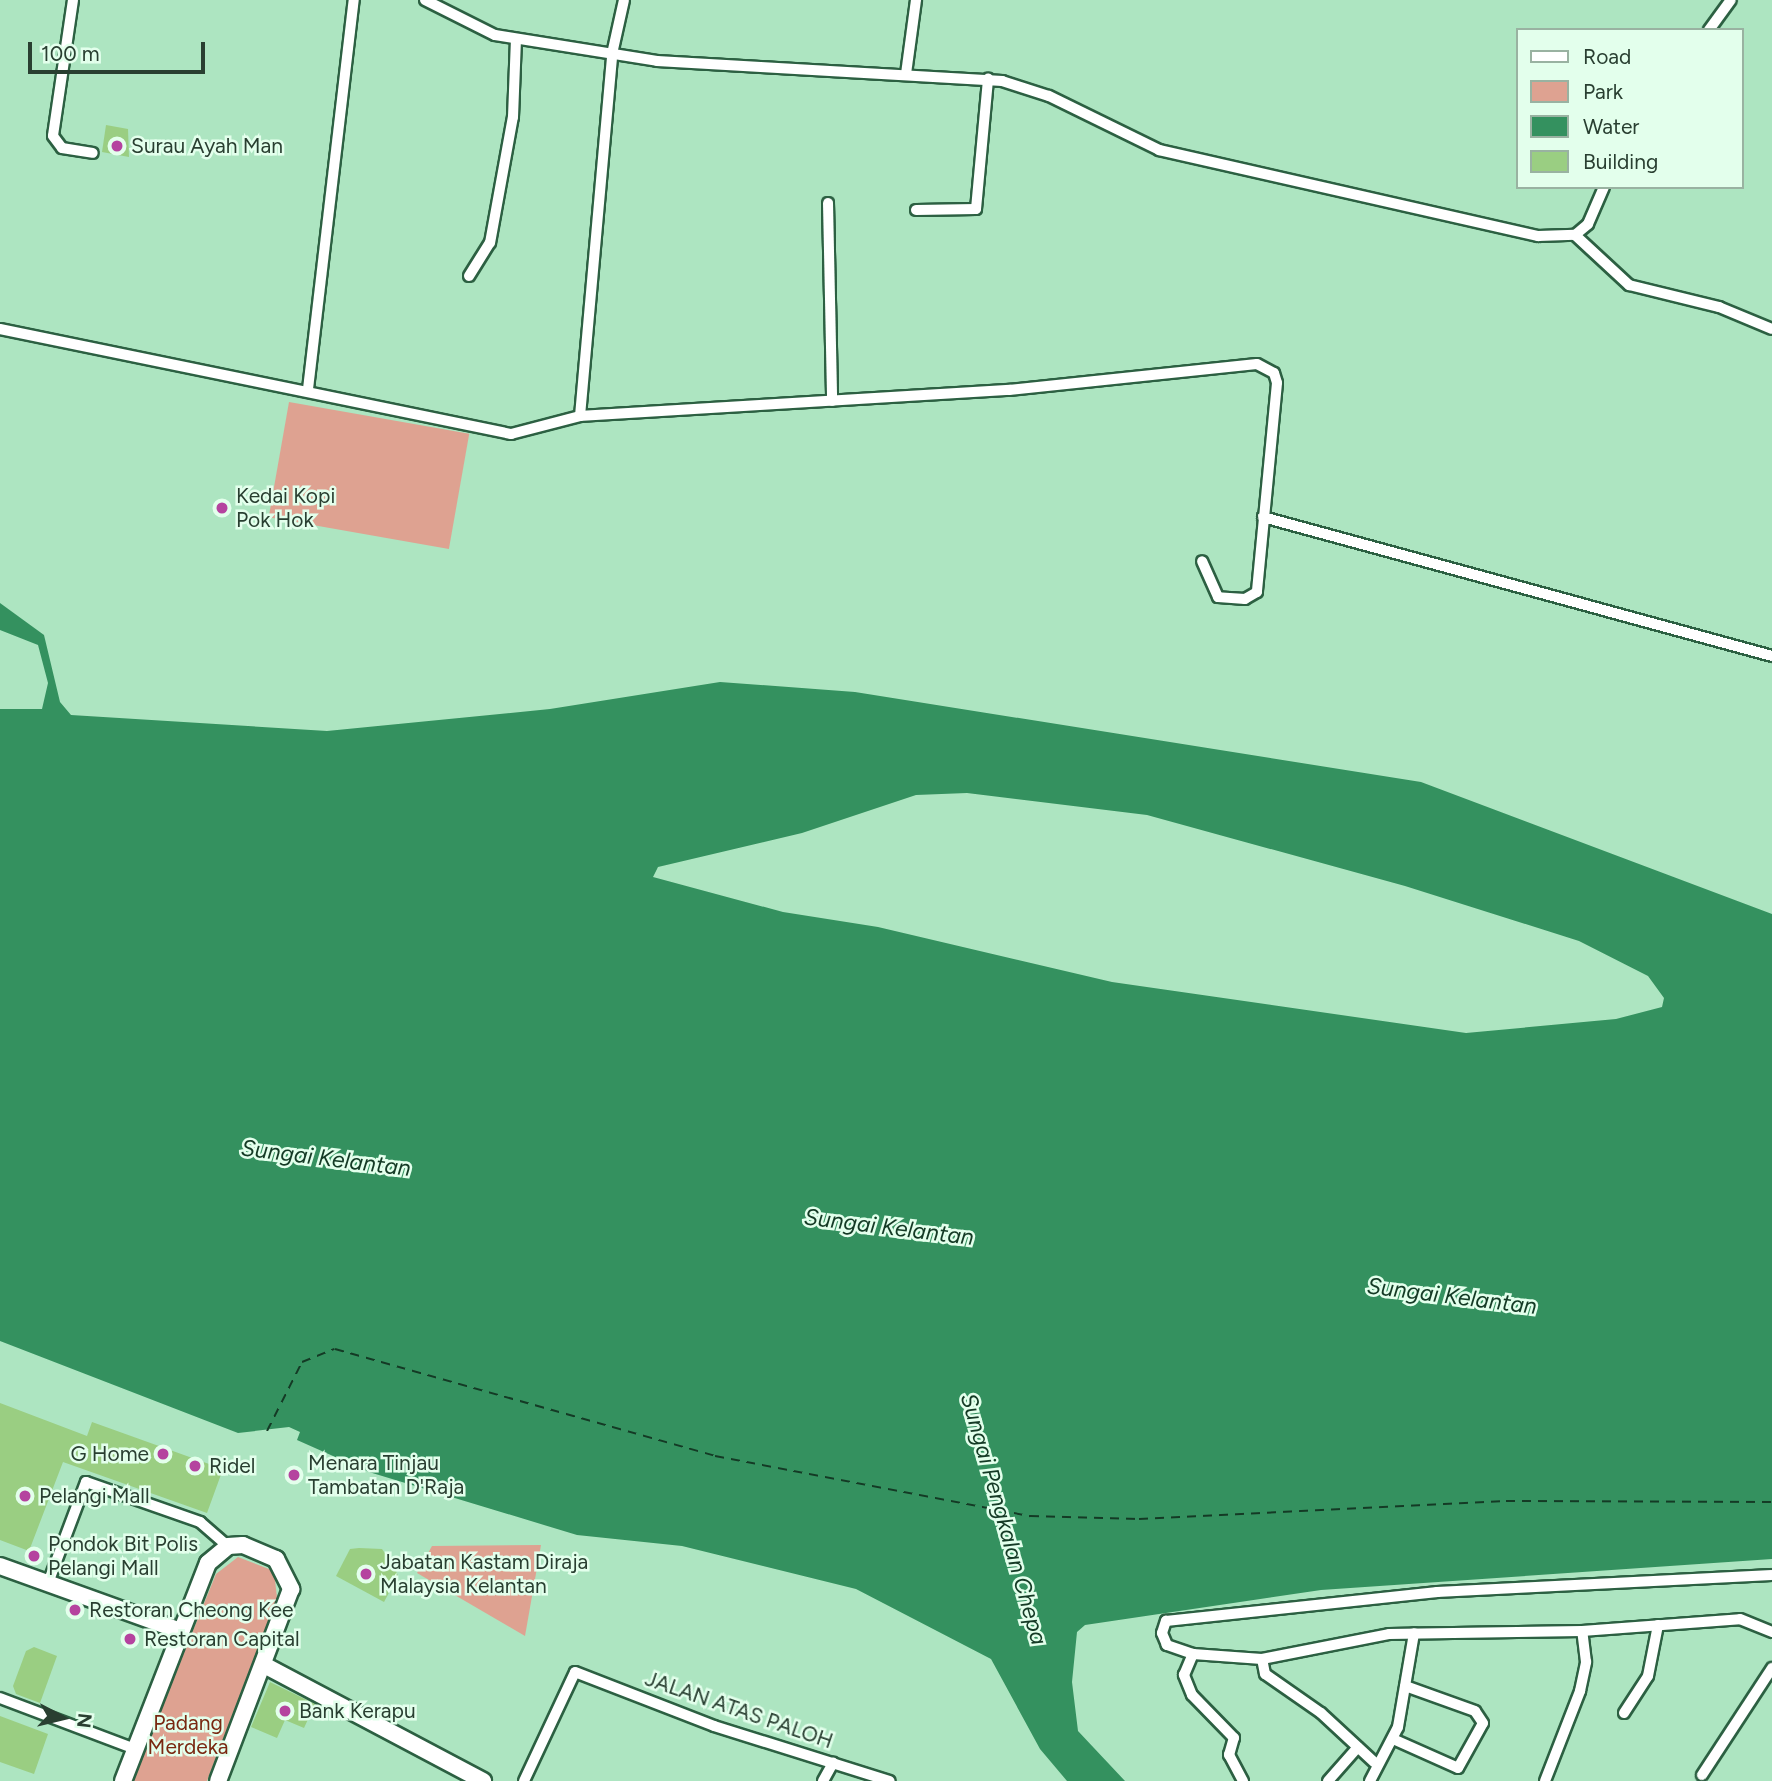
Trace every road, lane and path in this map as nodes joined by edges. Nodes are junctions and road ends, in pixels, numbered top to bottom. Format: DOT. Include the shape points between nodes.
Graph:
graph roads {
  1 [pos="73,0"];
  2 [pos="354,0"];
  3 [pos="425,0"];
  4 [pos="624,0"];
  5 [pos="916,0"];
  6 [pos="1731,0"];
  7 [pos="1710,28"];
  8 [pos="516,39"];
  9 [pos="612,54"];
  10 [pos="906,74"];
  11 [pos="988,79"];
  12 [pos="93,153"];
  13 [pos="1604,189"];
  14 [pos="828,203"];
  15 [pos="916,210"];
  16 [pos="1575,235"];
  17 [pos="469,276"];
  18 [pos="1772,329"];
  19 [pos="0,330"];
  20 [pos="308,389"];
  21 [pos="832,401"];
  22 [pos="580,416"];
  23 [pos="1263,517"];
  24 [pos="1202,561"];
  25 [pos="1772,656"];
  26 [pos="228,1546"];
  27 [pos="0,1566"];
  28 [pos="1772,1575"];
  29 [pos="48,1583"];
  30 [pos="1657,1625"];
  31 [pos="181,1631"];
  32 [pos="1582,1631"];
  33 [pos="1772,1632"];
  34 [pos="1414,1633"];
  35 [pos="1193,1654"];
  36 [pos="1262,1659"];
  37 [pos="264,1665"];
  38 [pos="1772,1668"];
  39 [pos="1405,1686"];
  40 [pos="0,1698"];
  41 [pos="1624,1713"];
  42 [pos="1393,1740"];
  43 [pos="1358,1747"];
  44 [pos="135,1749"];
  45 [pos="833,1763"];
  46 [pos="1375,1775"];
  47 [pos="1702,1775"];
  48 [pos="123,1781"];
  49 [pos="218,1781"];
  50 [pos="483,1781"];
  51 [pos="524,1781"];
  52 [pos="823,1781"];
  53 [pos="890,1781"];
  54 [pos="1243,1781"];
  55 [pos="1328,1781"];
  56 [pos="1545,1781"];
  1 -- 12 [label="street" via="53,136 62,148"];
  2 -- 20 [label="street"];
  3 -- 8 [label="street"];
  4 -- 9 [label="street"];
  5 -- 10 [label="street"];
  6 -- 7 [label="street"];
  8 -- 9 [label="street"];
  8 -- 17 [label="street" via="513,117 490,243"];
  9 -- 10 [label="street" via="725,69"];
  9 -- 22 [label="street"];
  10 -- 11 [label="street"];
  11 -- 15 [label="street" via="975,209"];
  11 -- 16 [label="street" via="1049,96 1159,150 1538,236"];
  13 -- 16 [label="street" via="1588,225"];
  14 -- 21 [label="street"];
  16 -- 18 [label="street" via="1629,285 1719,307"];
  19 -- 20 [label="street"];
  20 -- 22 [label="street" via="332,401 512,434"];
  21 -- 22 [label="street"];
  21 -- 23 [label="street" via="1009,390 1257,364 1274,373 1276,383"];
  23 -- 24 [label="street" via="1255,596 1214,595"];
  23 -- 25 [label="street"];
  26 -- 29 [label="street" via="201,1522 86,1482"];
  26 -- 31 [label="main road" via="208,1563"];
  26 -- 37 [label="main road" via="266,1551 289,1577 289,1601"];
  27 -- 29 [label="main road"];
  28 -- 35 [label="street" via="1437,1592 1166,1620 1162,1633 1167,1645"];
  29 -- 31 [label="main road"];
  30 -- 32 [label="street"];
  30 -- 33 [label="street" via="1744,1619"];
  30 -- 41 [label="street" via="1648,1676"];
  31 -- 44 [label="main road"];
  32 -- 34 [label="street"];
  32 -- 56 [label="street" via="1586,1662 1580,1691"];
  34 -- 36 [label="street" via="1283,1651"];
  34 -- 39 [label="street"];
  35 -- 36 [label="street"];
  35 -- 54 [label="street" via="1184,1682 1234,1738 1229,1755"];
  36 -- 43 [label="street" via="1265,1674"];
  37 -- 49 [label="main road"];
  37 -- 50 [label="main road"];
  38 -- 47 [label="street"];
  39 -- 42 [label="street"];
  39 -- 42 [label="street" via="1475,1711 1483,1723 1458,1768"];
  40 -- 44 [label="street"];
  42 -- 46 [label="street"];
  43 -- 46 [label="street"];
  43 -- 55 [label="street"];
  44 -- 48 [label="main road"];
  45 -- 51 [label="street, JALAN ATAS PALOH" via="714,1726 575,1672"];
  45 -- 52 [label="street"];
  45 -- 53 [label="street, JALAN ATAS PALOH"];
}
